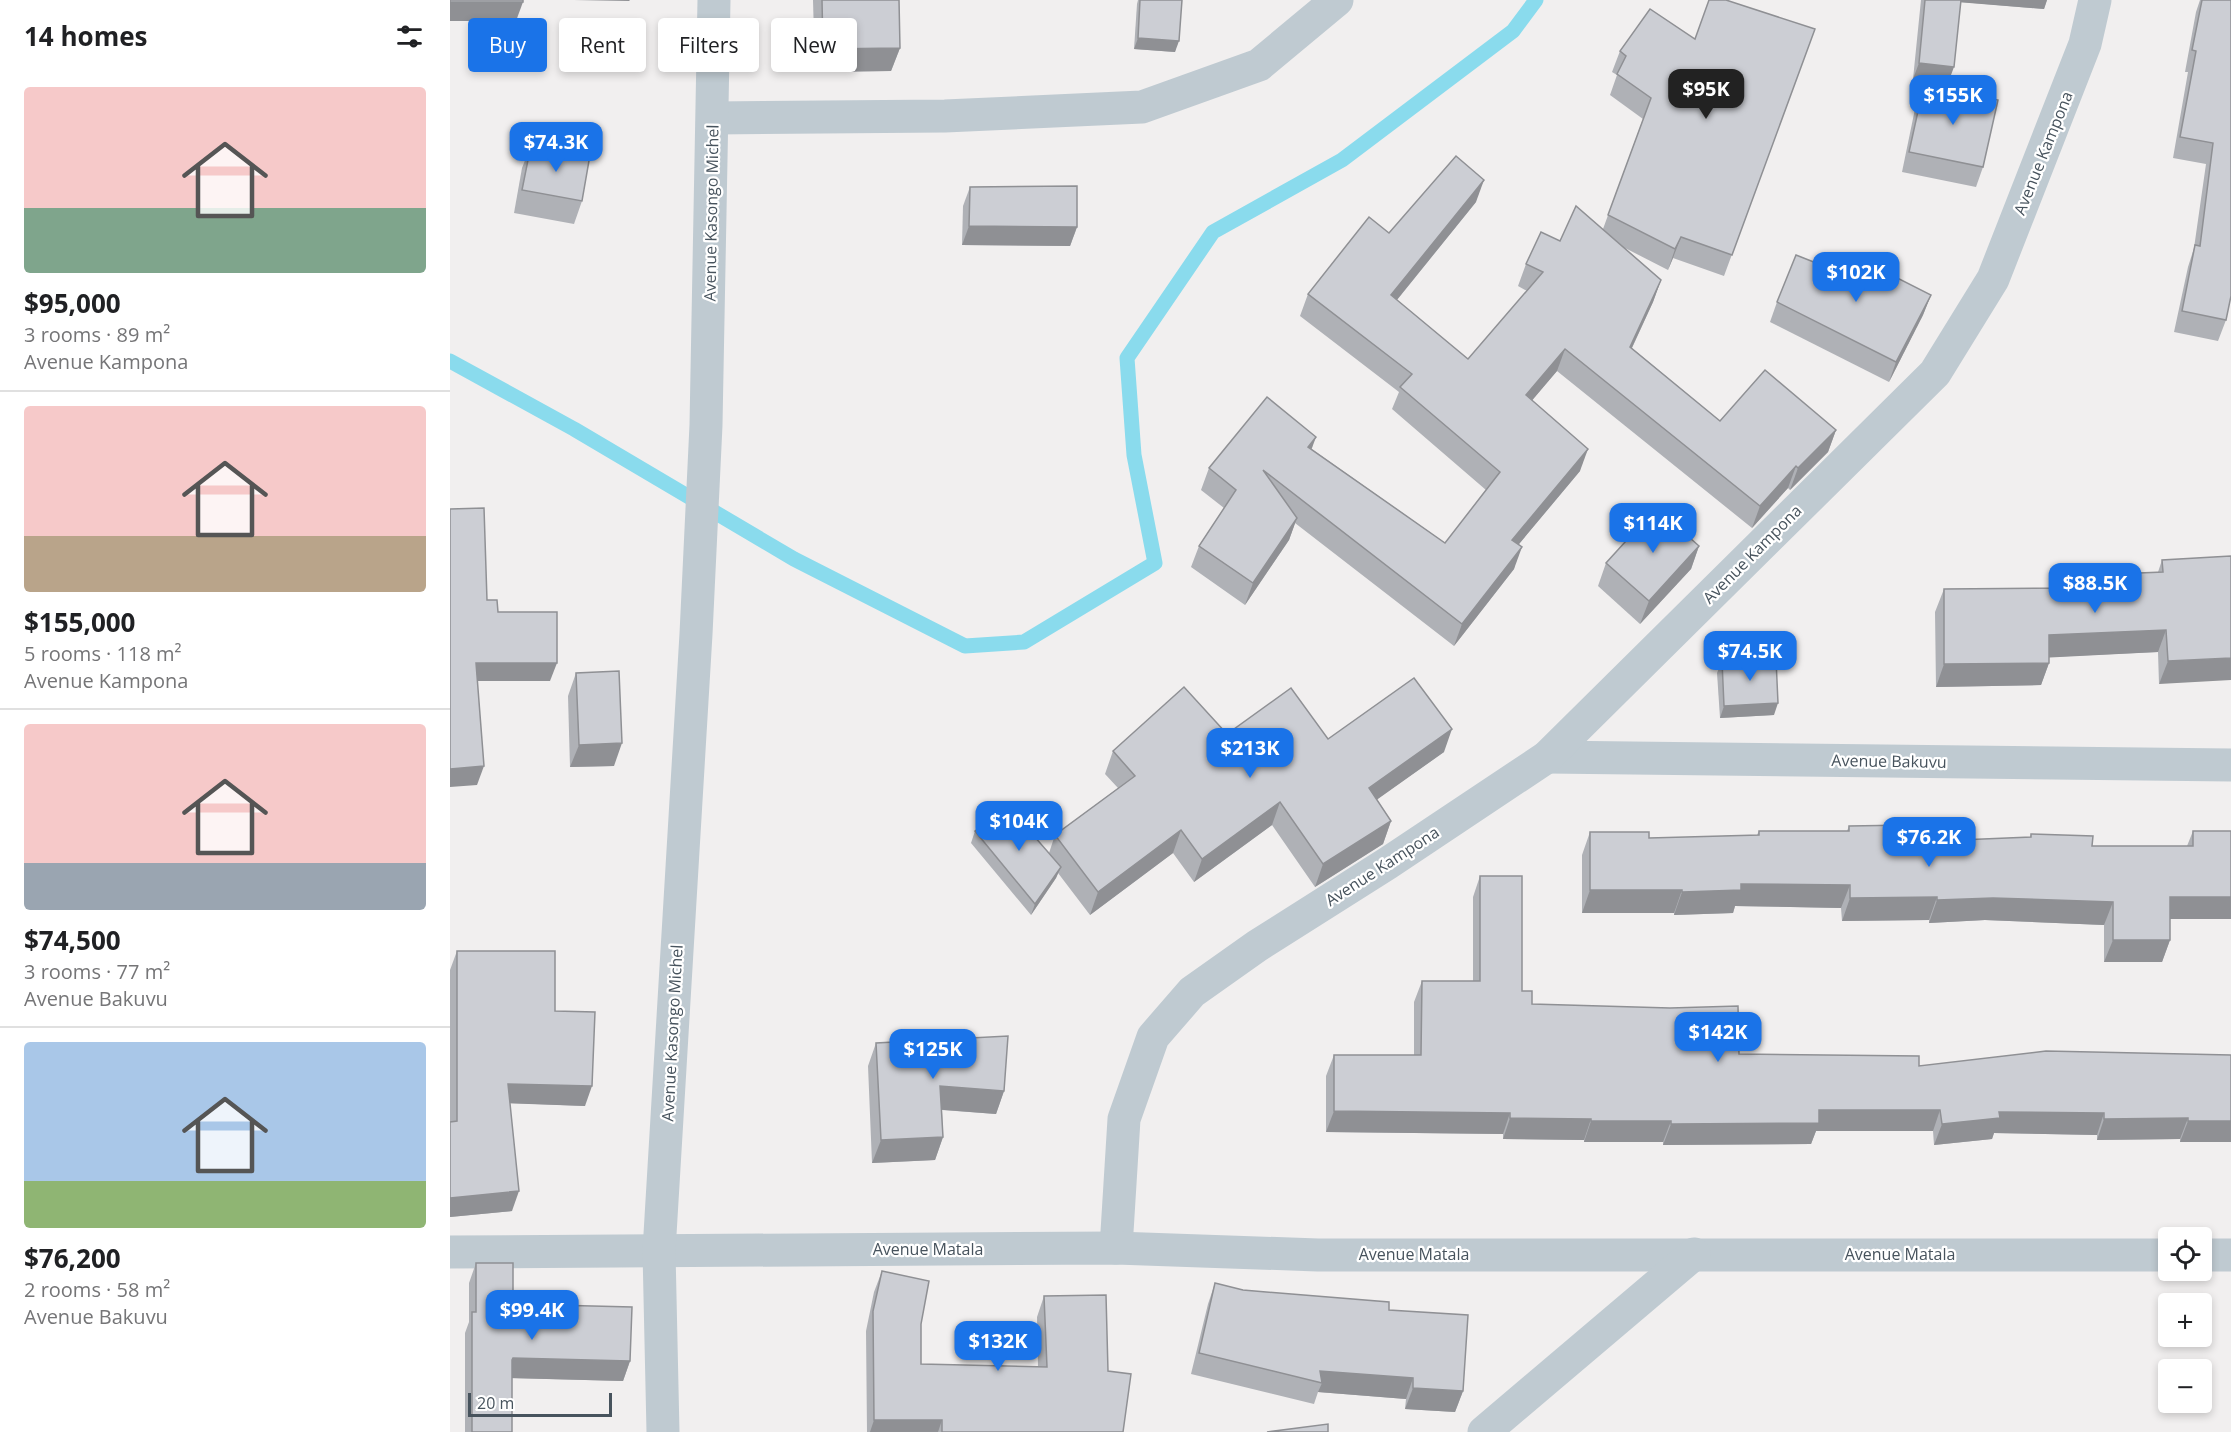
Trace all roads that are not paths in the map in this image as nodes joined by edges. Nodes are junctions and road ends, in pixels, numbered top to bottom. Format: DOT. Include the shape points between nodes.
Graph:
graph roads {
  1 [pos="714,0"];
  2 [pos="1336,0"];
  3 [pos="2095,0"];
  4 [pos="713,118"];
  5 [pos="1547,757"];
  6 [pos="2231,765"];
  7 [pos="1116,1248"];
  8 [pos="659,1251"];
  9 [pos="450,1252"];
  10 [pos="1694,1254"];
  11 [pos="2158,1255"];
  12 [pos="2212,1255"];
  13 [pos="2231,1255"];
  14 [pos="663,1432"];
  15 [pos="1484,1432"];
  1 -- 4 [label="street, Avenue Kasongo Michel"];
  2 -- 4 [label="street" via="1259,65 1142,106 945,116"];
  3 -- 5 [label="street, Avenue Kampona" via="2085,44 1993,279 1935,373"];
  4 -- 8 [label="street, Avenue Kasongo Michel" via="706,425"];
  5 -- 6 [label="street, Avenue Bakuvu"];
  5 -- 7 [label="street, Avenue Kampona" via="1192,992 1153,1037 1124,1119"];
  7 -- 8 [label="street, Avenue Matala"];
  7 -- 10 [label="street, Avenue Matala" via="1318,1255"];
  8 -- 9 [label="street, Avenue Matala"];
  8 -- 14 [label="street, Avenue Kasongo Michel"];
  10 -- 11 [label="street, Avenue Matala"];
  10 -- 15 [label="street"];
  12 -- 13 [label="street"];
}
